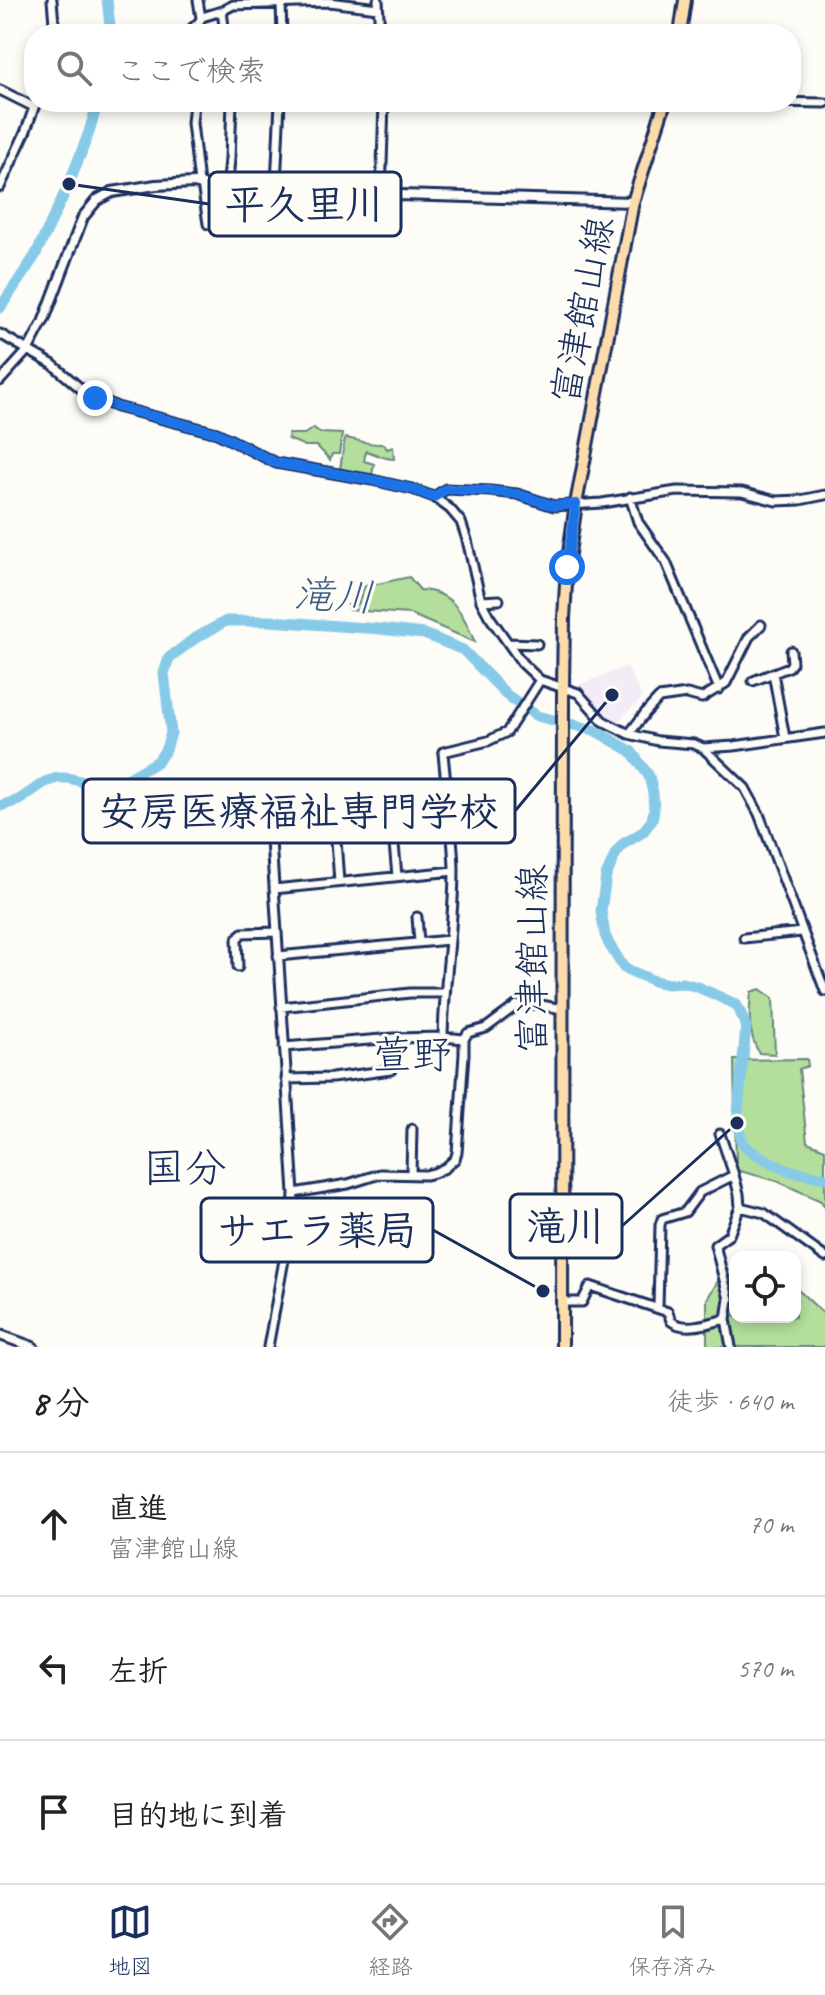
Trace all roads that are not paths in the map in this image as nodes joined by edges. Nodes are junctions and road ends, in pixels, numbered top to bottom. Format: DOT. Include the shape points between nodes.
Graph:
graph roads {
  1 [pos="52,0"];
  2 [pos="198,0"];
  3 [pos="685,0"];
  4 [pos="281,4"];
  5 [pos="378,4"];
  6 [pos="222,11"];
  7 [pos="201,18"];
  8 [pos="54,24"];
  9 [pos="197,24"];
  10 [pos="224,24"];
  11 [pos="282,24"];
  12 [pos="379,24"];
  13 [pos="681,24"];
  14 [pos="0,90"];
  15 [pos="24,100"];
  16 [pos="801,103"];
  17 [pos="825,103"];
  18 [pos="32,112"];
  19 [pos="193,112"];
  20 [pos="232,112"];
  21 [pos="280,112"];
  22 [pos="384,112"];
  23 [pos="662,112"];
  24 [pos="200,184"];
  25 [pos="0,187"];
  26 [pos="227,191"];
  27 [pos="381,196"];
  28 [pos="633,202"];
  29 [pos="275,205"];
  30 [pos="208,224"];
  31 [pos="44,320"];
  32 [pos="0,334"];
  33 [pos="28,350"];
  34 [pos="0,381"];
  35 [pos="825,495"];
  36 [pos="434,497"];
  37 [pos="630,497"];
  38 [pos="576,504"];
  39 [pos="499,600"];
  40 [pos="481,601"];
  41 [pos="761,625"];
  42 [pos="508,643"];
  43 [pos="537,644"];
  44 [pos="791,651"];
  45 [pos="773,673"];
  46 [pos="540,680"];
  47 [pos="753,681"];
  48 [pos="563,687"];
  49 [pos="719,689"];
  50 [pos="825,733"];
  51 [pos="629,734"];
  52 [pos="785,738"];
  53 [pos="703,748"];
  54 [pos="448,796"];
  55 [pos="301,806"];
  56 [pos="391,825"];
  57 [pos="370,826"];
  58 [pos="336,840"];
  59 [pos="454,871"];
  60 [pos="397,876"];
  61 [pos="339,882"];
  62 [pos="274,889"];
  63 [pos="417,917"];
  64 [pos="276,932"];
  65 [pos="802,932"];
  66 [pos="744,938"];
  67 [pos="449,940"];
  68 [pos="419,942"];
  69 [pos="278,956"];
  70 [pos="238,967"];
  71 [pos="825,991"];
  72 [pos="444,993"];
  73 [pos="281,1007"];
  74 [pos="562,1009"];
  75 [pos="443,1037"];
  76 [pos="394,1038"];
  77 [pos="464,1039"];
  78 [pos="284,1047"];
  79 [pos="286,1079"];
  80 [pos="412,1129"];
  81 [pos="720,1134"];
  82 [pos="411,1174"];
  83 [pos="734,1175"];
  84 [pos="294,1193"];
  85 [pos="740,1207"];
  86 [pos="825,1257"];
  87 [pos="561,1302"];
  88 [pos="658,1308"];
  89 [pos="726,1319"];
  90 [pos="0,1335"];
  91 [pos="33,1347"];
  92 [pos="268,1347"];
  93 [pos="562,1347"];
  94 [pos="731,1347"];
  1 -- 8 [label="street"];
  2 -- 7 [label="street"];
  3 -- 13 [label="main road"];
  4 -- 5 [label="street"];
  4 -- 6 [label="street" via="233,5"];
  4 -- 11 [label="street"];
  5 -- 12 [label="street"];
  6 -- 7 [label="street"];
  6 -- 10 [label="street"];
  7 -- 9 [label="street"];
  14 -- 15 [label="street"];
  16 -- 17 [label="street"];
  18 -- 25 [label="street"];
  19 -- 24 [label="street"];
  20 -- 26 [label="street"];
  21 -- 29 [label="street"];
  22 -- 27 [label="street"];
  23 -- 28 [label="main road, 富津館山線"];
  24 -- 26 [label="street"];
  24 -- 30 [label="street"];
  24 -- 31 [label="street" via="121,189 97,200 83,217"];
  26 -- 29 [label="street"];
  27 -- 28 [label="street"];
  27 -- 29 [label="street"];
  28 -- 38 [label="main road, 富津館山線"];
  31 -- 33 [label="street"];
  32 -- 33 [label="street"];
  33 -- 34 [label="street"];
  33 -- 36 [label="street" via="86,393 117,407 217,433 276,463"];
  35 -- 37 [label="street" via="776,501 742,492 677,491"];
  36 -- 38 [label="street" via="446,489 490,491 554,506"];
  36 -- 40 [label="street" via="461,522"];
  37 -- 38 [label="street"];
  37 -- 49 [label="street" via="638,522 666,562"];
  38 -- 48 [label="main road, 富津館山線" via="567,567"];
  39 -- 40 [label="street"];
  40 -- 42 [label="street"];
  41 -- 49 [label="street"];
  42 -- 43 [label="street"];
  42 -- 46 [label="street"];
  44 -- 45 [label="street" via="789,667"];
  45 -- 47 [label="street"];
  45 -- 52 [label="street"];
  46 -- 48 [label="street"];
  46 -- 54 [label="street" via="507,732 443,752"];
  48 -- 51 [label="street" via="584,698 603,721"];
  48 -- 74 [label="main road, 富津館山線"];
  49 -- 51 [label="street" via="702,698 659,698"];
  50 -- 52 [label="street"];
  51 -- 53 [label="street"];
  52 -- 53 [label="street"];
  53 -- 65 [label="street" via="752,799"];
  54 -- 56 [label="street" via="392,800"];
  54 -- 59 [label="street"];
  55 -- 62 [label="street" via="300,814 271,822"];
  56 -- 57 [label="street"];
  56 -- 60 [label="street"];
  58 -- 61 [label="street"];
  59 -- 60 [label="street"];
  59 -- 67 [label="street"];
  60 -- 61 [label="street"];
  61 -- 62 [label="street"];
  62 -- 64 [label="street"];
  63 -- 68 [label="street"];
  64 -- 69 [label="street"];
  64 -- 70 [label="street" via="242,933 237,939"];
  65 -- 66 [label="street"];
  65 -- 71 [label="street"];
  67 -- 68 [label="street"];
  67 -- 72 [label="street"];
  68 -- 69 [label="street"];
  69 -- 73 [label="street"];
  72 -- 73 [label="street"];
  72 -- 75 [label="street"];
  73 -- 78 [label="street"];
  74 -- 77 [label="street" via="517,1005"];
  74 -- 87 [label="main road, 富津館山線"];
  75 -- 76 [label="street"];
  75 -- 77 [label="street"];
  76 -- 78 [label="street"];
  76 -- 79 [label="street" via="391,1070"];
  77 -- 82 [label="street" via="455,1159 434,1173"];
  78 -- 79 [label="street"];
  79 -- 84 [label="street"];
  80 -- 82 [label="street"];
  81 -- 83 [label="street"];
  82 -- 84 [label="street" via="380,1174"];
  83 -- 85 [label="street"];
  83 -- 88 [label="street" via="700,1192 685,1212 662,1219"];
  84 -- 92 [label="street"];
  85 -- 86 [label="street" via="764,1213"];
  85 -- 89 [label="street" via="729,1235 715,1245 729,1299"];
  87 -- 88 [label="street" via="582,1302 590,1286"];
  87 -- 93 [label="main road, 富津館山線"];
  88 -- 89 [label="street" via="679,1326"];
  89 -- 94 [label="street"];
  90 -- 91 [label="street"];
}
